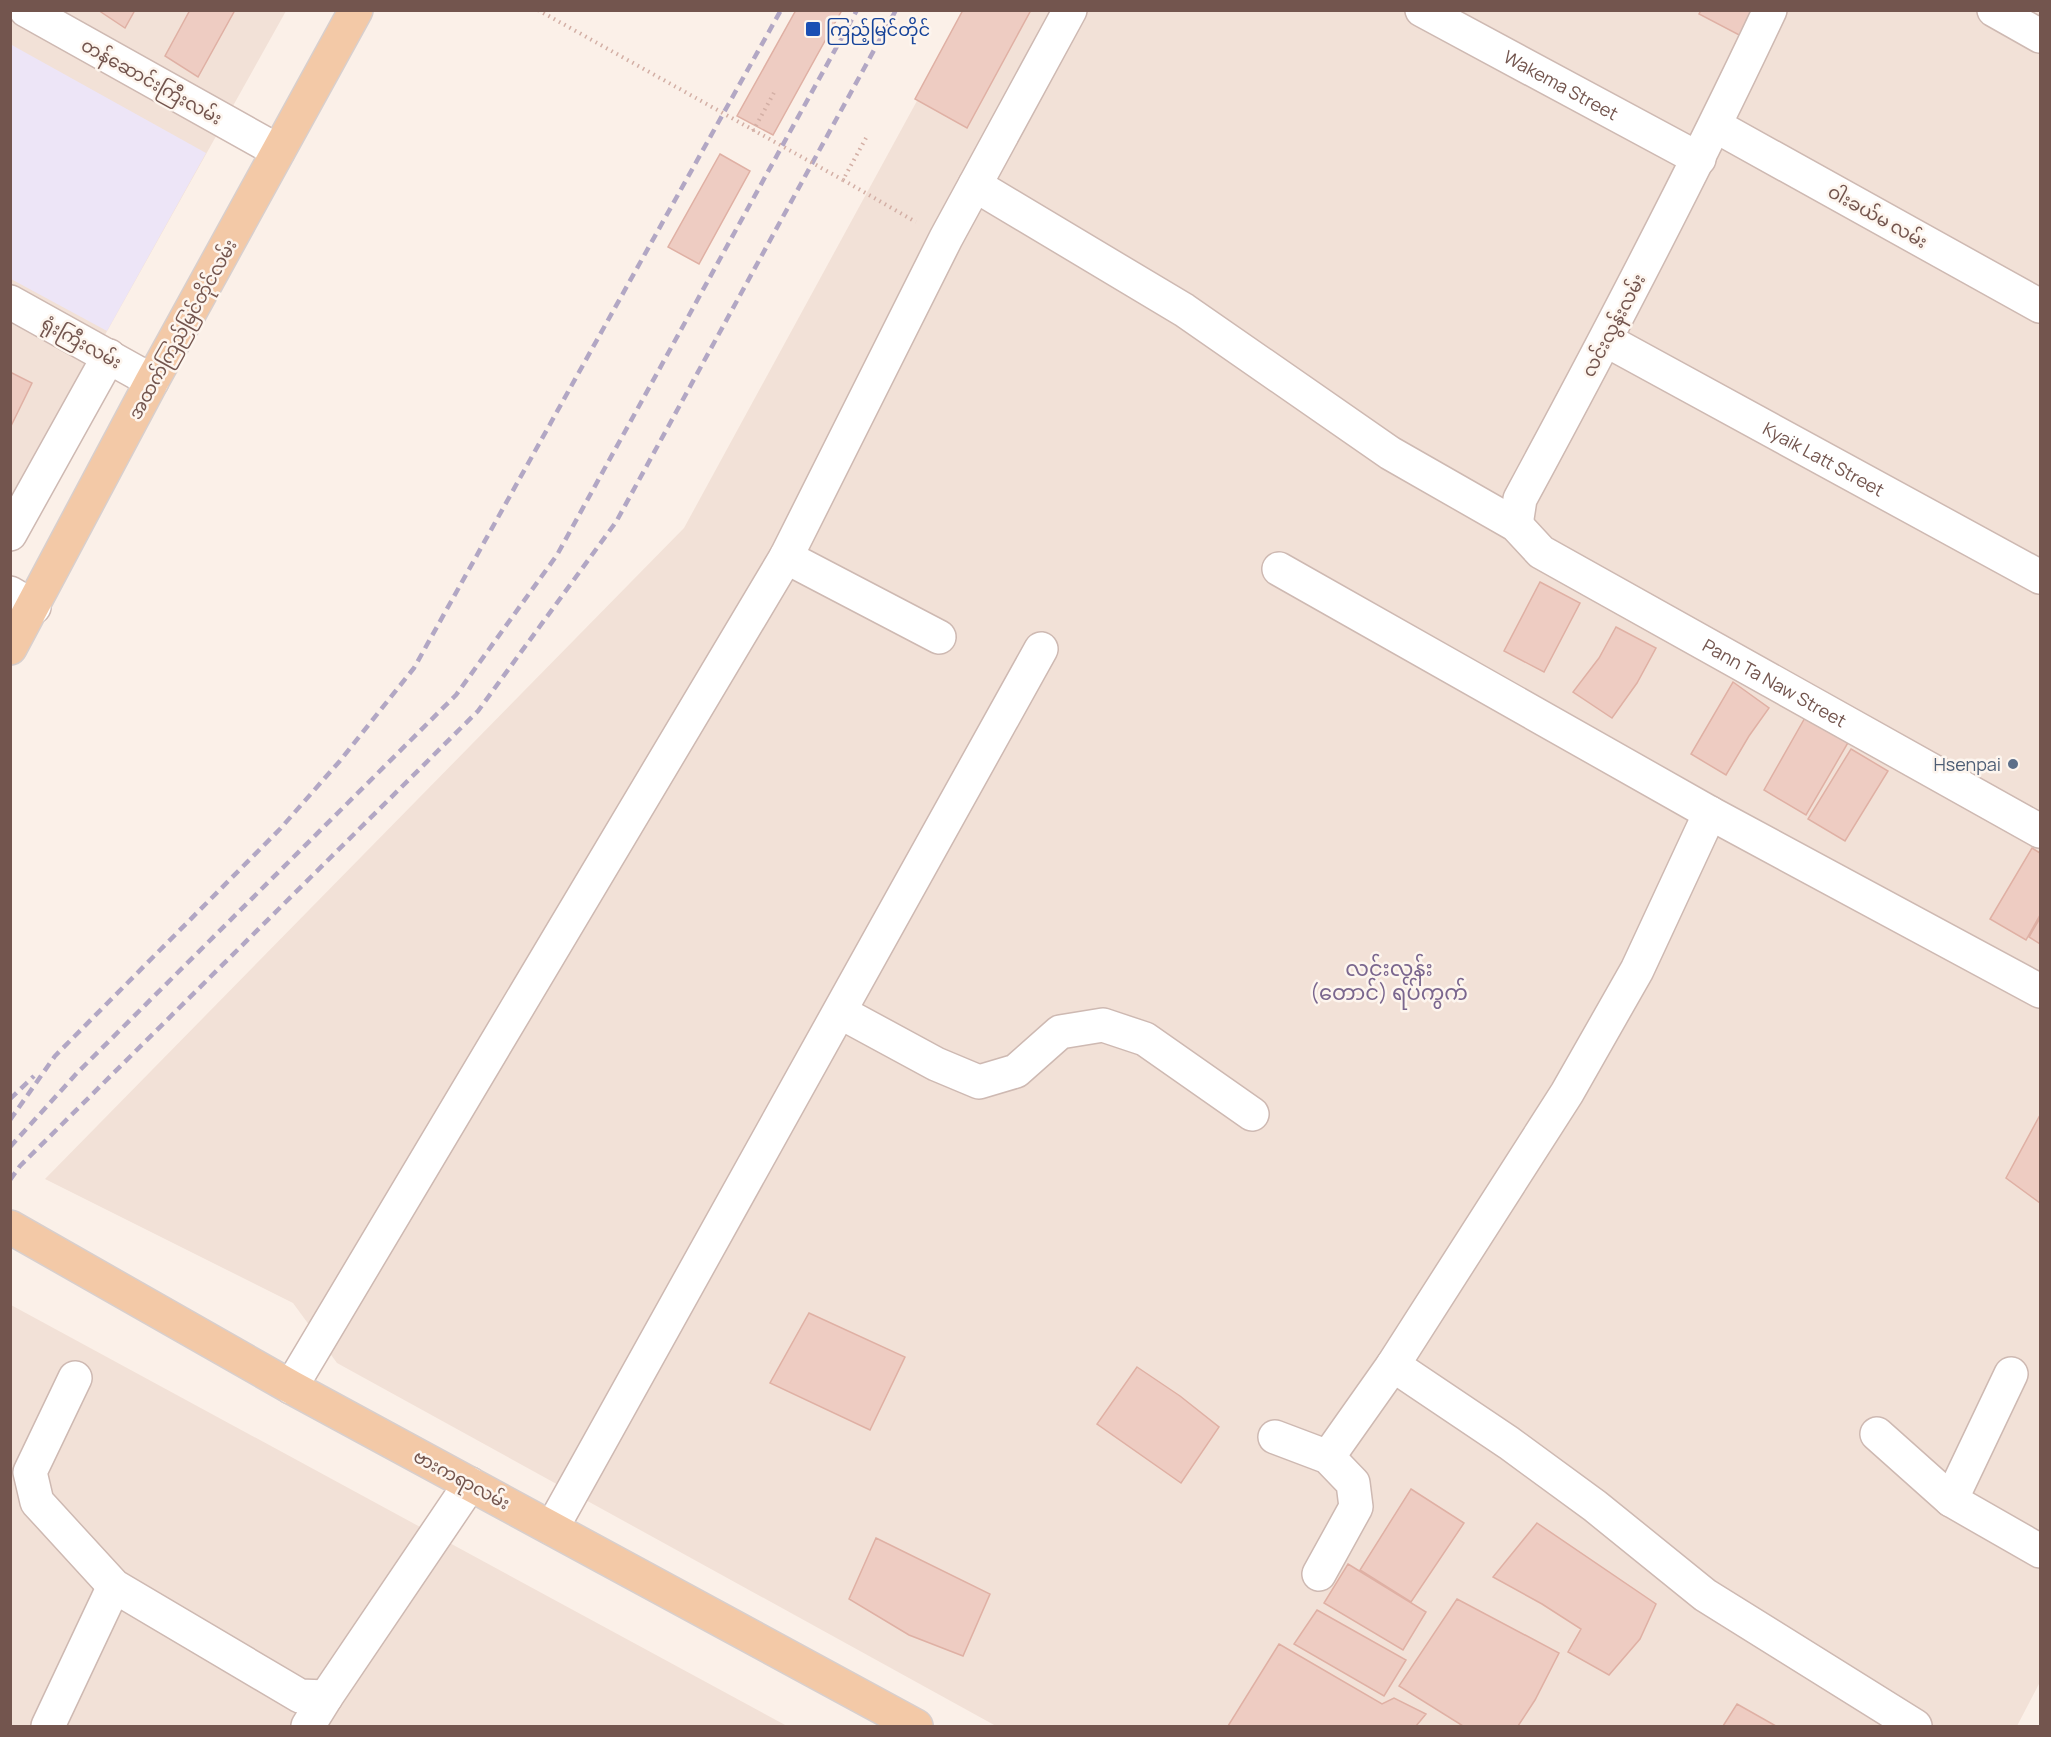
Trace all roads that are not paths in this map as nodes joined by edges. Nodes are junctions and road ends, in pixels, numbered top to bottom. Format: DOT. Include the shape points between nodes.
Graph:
graph roads {
  1 [pos="26,10"];
  2 [pos="356,10"];
  3 [pos="1070,10"];
  4 [pos="1422,10"];
  5 [pos="1770,10"];
  6 [pos="1994,10"];
  7 [pos="2040,36"];
  8 [pos="1716,126"];
  9 [pos="278,151"];
  10 [pos="1699,159"];
  11 [pos="975,185"];
  12 [pos="10,302"];
  13 [pos="2040,306"];
  14 [pos="1606,340"];
  15 [pos="109,356"];
  16 [pos="152,381"];
  17 [pos="1516,525"];
  18 [pos="10,534"];
  19 [pos="786,557"];
  20 [pos="1279,569"];
  21 [pos="2040,577"];
  22 [pos="22,600"];
  23 [pos="939,638"];
  24 [pos="10,648"];
  25 [pos="1041,649"];
  26 [pos="1710,813"];
  27 [pos="2040,831"];
  28 [pos="2040,991"];
  29 [pos="840,1012"];
  30 [pos="1252,1114"];
  31 [pos="10,1227"];
  32 [pos="1393,1365"];
  33 [pos="2011,1374"];
  34 [pos="75,1378"];
  35 [pos="291,1387"];
  36 [pos="1877,1434"];
  37 [pos="1275,1437"];
  38 [pos="1328,1457"];
  39 [pos="470,1484"];
  40 [pos="1951,1500"];
  41 [pos="552,1528"];
  42 [pos="2040,1551"];
  43 [pos="1319,1574"];
  44 [pos="114,1586"];
  45 [pos="326,1697"];
  46 [pos="48,1726"];
  47 [pos="308,1726"];
  48 [pos="916,1726"];
  49 [pos="1915,1726"];
  1 -- 9 [label="street, တန်ဆောင်းကြီးလမ်း"];
  2 -- 9 [label="main road, အထက်ကြည်မြင်တိုင်လမ်း"];
  3 -- 11 [label="street"];
  4 -- 10 [label="street, Wakema Street"];
  5 -- 8 [label="street, လင်းလွန်းလမ်း"];
  6 -- 7 [label="street"];
  8 -- 10 [label="street, လင်းလွန်းလမ်း"];
  8 -- 13 [label="street, ဝါးခယ်မ လမ်း"];
  9 -- 16 [label="main road, အထက်ကြည်မြင်တိုင်လမ်း"];
  10 -- 14 [label="street, လင်းလွန်းလမ်း"];
  11 -- 17 [label="street, Pann Ta Naw Street" via="1184,310 1390,453"];
  11 -- 19 [label="street"];
  12 -- 15 [label="street, ရုံးကြီးလမ်း"];
  14 -- 17 [label="street, လင်းလွန်းလမ်း" via="1520,499"];
  14 -- 21 [label="street, Kyaik Latt Street"];
  15 -- 16 [label="street, ရုံးကြီးလမ်း"];
  15 -- 18 [label="street"];
  16 -- 22 [label="main road, အထက်ကြည်မြင်တိုင်လမ်း"];
  17 -- 27 [label="street, Pann Ta Naw Street" via="1540,552"];
  19 -- 23 [label="street"];
  19 -- 35 [label="street"];
  20 -- 26 [label="street"];
  22 -- 24 [label="main road, အထက်ကြည်မြင်တိုင်လမ်း"];
  25 -- 29 [label="street"];
  26 -- 28 [label="street"];
  26 -- 32 [label="street" via="1637,970 1567,1093"];
  29 -- 30 [label="street" via="936,1064 979,1082 1016,1071 1060,1032 1103,1025 1145,1039"];
  29 -- 41 [label="street"];
  31 -- 35 [label="main road, ဗားကရာလမ်း"];
  32 -- 38 [label="street"];
  32 -- 49 [label="street" via="1595,1506 1705,1595"];
  33 -- 40 [label="street"];
  34 -- 44 [label="street" via="30,1472 37,1502"];
  35 -- 39 [label="main road, ဗားကရာလမ်း"];
  36 -- 40 [label="street"];
  37 -- 38 [label="street"];
  38 -- 43 [label="street" via="1353,1483 1356,1507"];
  39 -- 41 [label="main road, ဗားကရာလမ်း"];
  39 -- 45 [label="street"];
  40 -- 42 [label="street"];
  41 -- 48 [label="main road, ဗားကရာလမ်း"];
  44 -- 45 [label="street" via="300,1696"];
  44 -- 46 [label="street"];
  45 -- 47 [label="street"];
}
